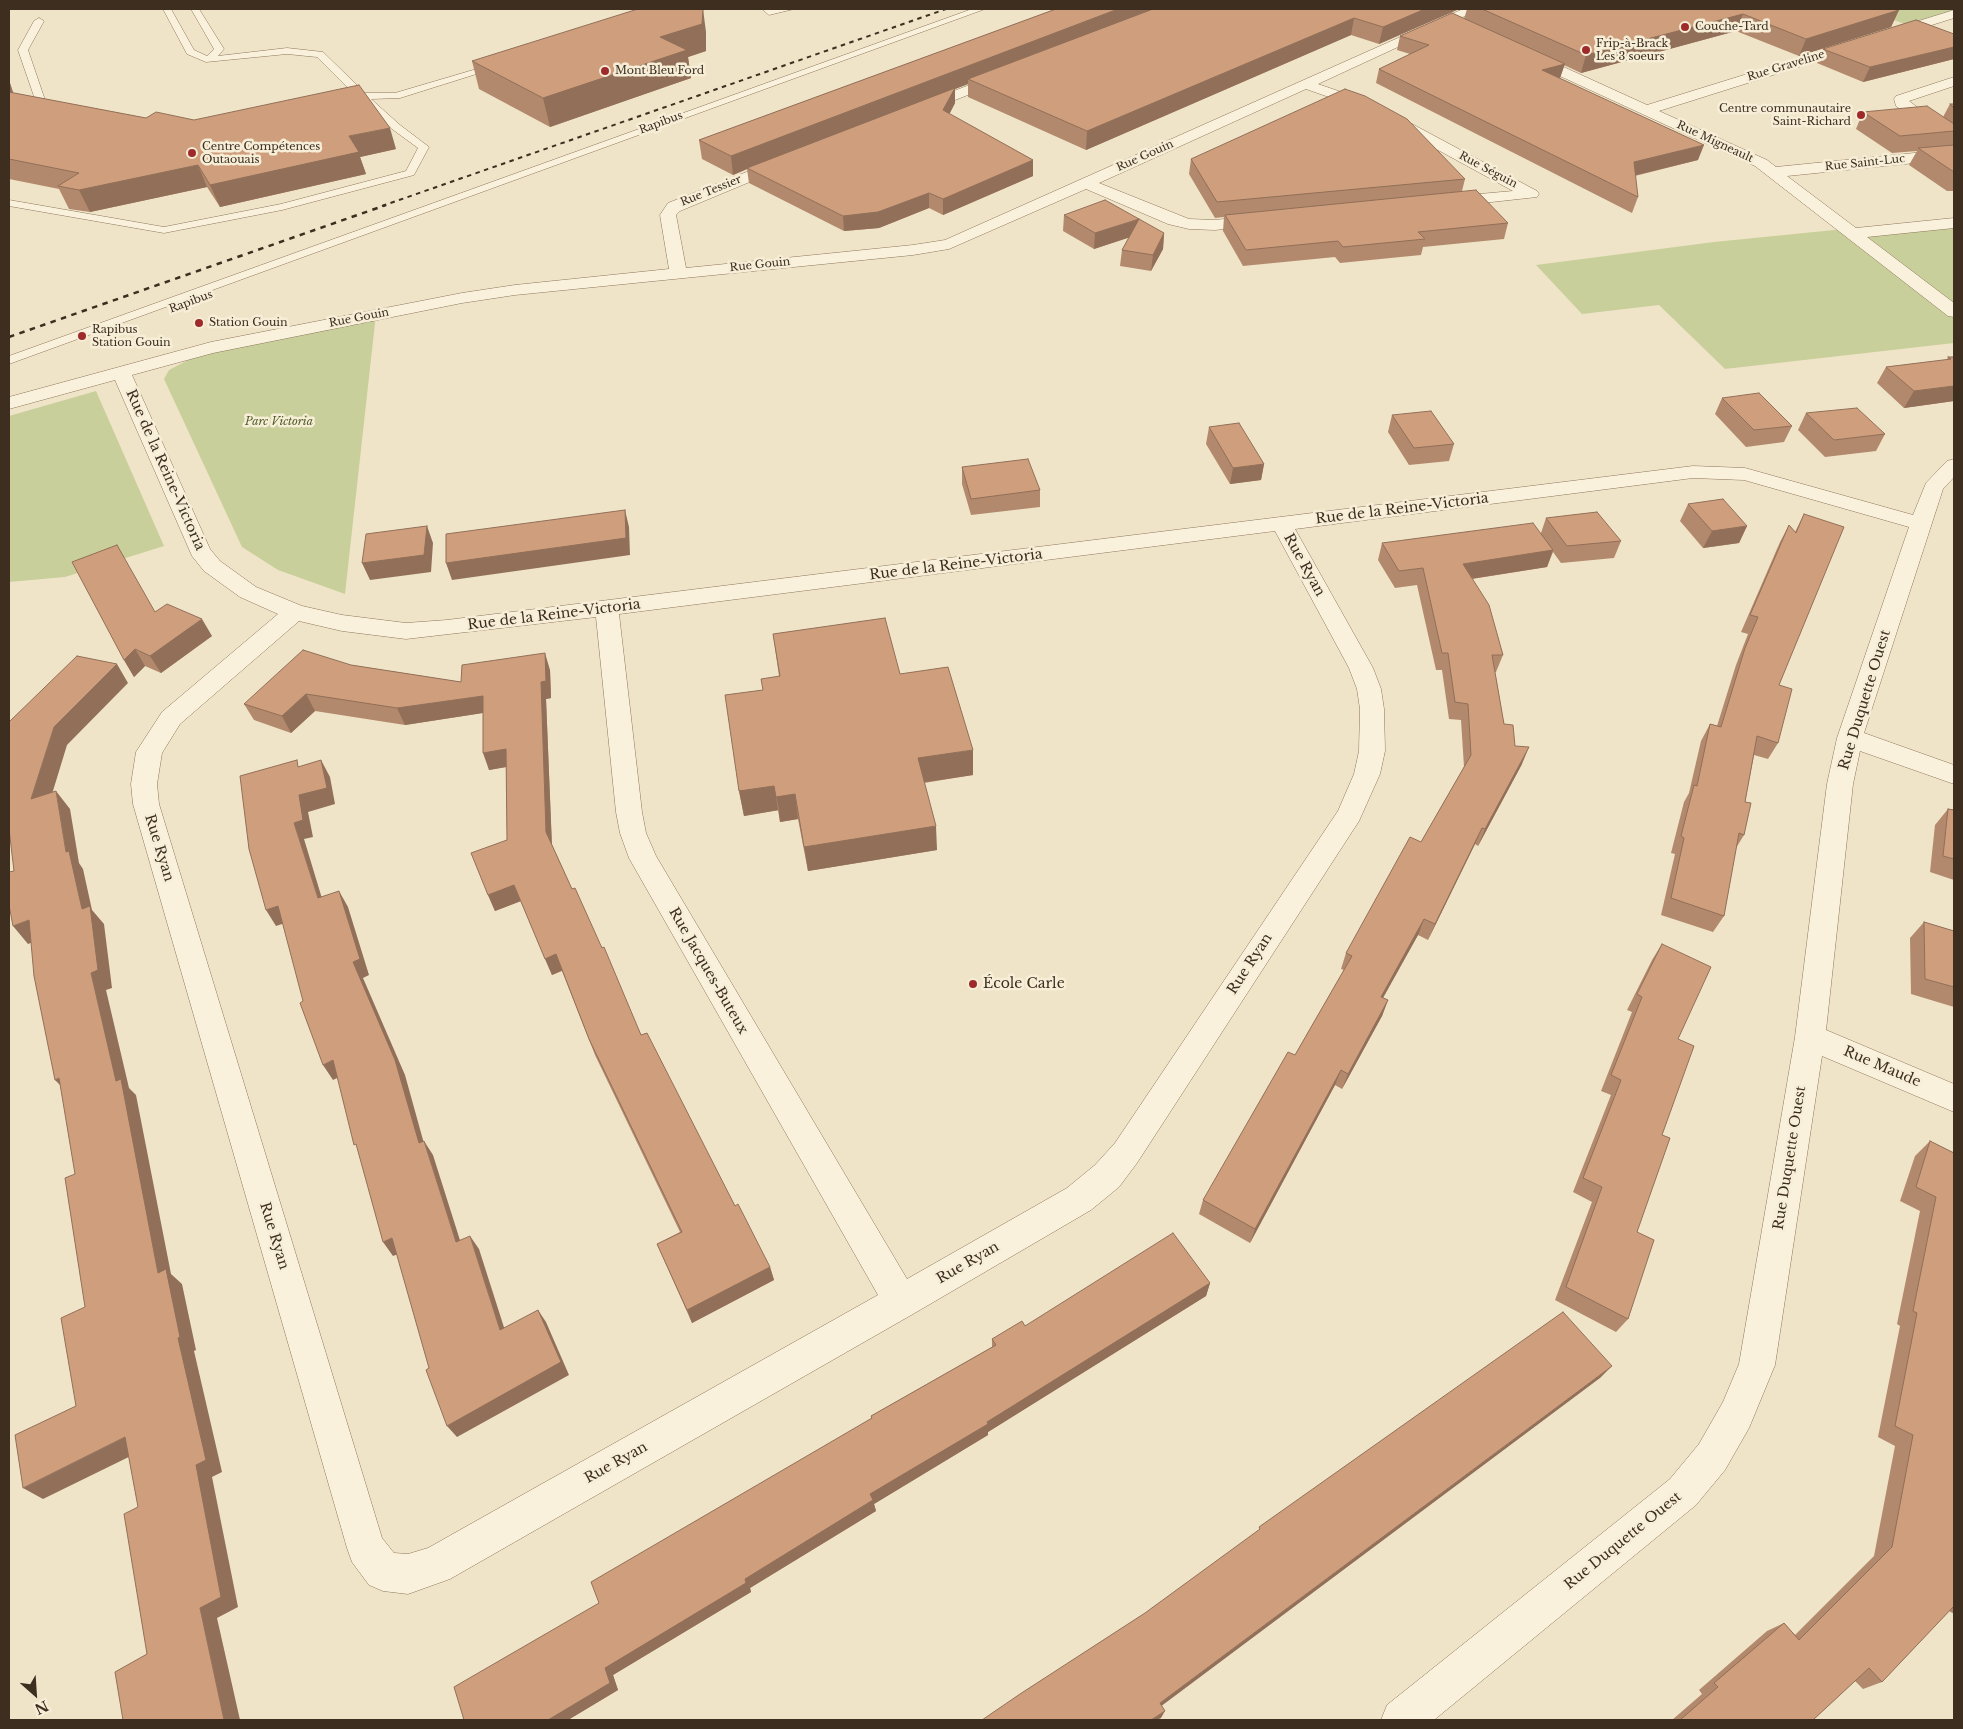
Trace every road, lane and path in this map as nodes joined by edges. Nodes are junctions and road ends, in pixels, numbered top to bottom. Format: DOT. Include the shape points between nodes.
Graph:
graph roads {
  1 [pos="167,9"];
  2 [pos="195,9"];
  3 [pos="766,9"];
  4 [pos="790,9"];
  5 [pos="980,9"];
  6 [pos="1474,9"];
  7 [pos="1954,14"];
  8 [pos="1448,19"];
  9 [pos="39,21"];
  10 [pos="1470,29"];
  11 [pos="1514,49"];
  12 [pos="209,60"];
  13 [pos="509,62"];
  14 [pos="1021,70"];
  15 [pos="1954,81"];
  16 [pos="1304,84"];
  17 [pos="362,96"];
  18 [pos="1945,99"];
  19 [pos="342,100"];
  20 [pos="1901,103"];
  21 [pos="1646,110"];
  22 [pos="72,111"];
  23 [pos="902,116"];
  24 [pos="1946,134"];
  25 [pos="1954,154"];
  26 [pos="800,156"];
  27 [pos="1775,172"];
  28 [pos="1086,183"];
  29 [pos="9,203"];
  30 [pos="1433,203"];
  31 [pos="1275,219"];
  32 [pos="1954,223"];
  33 [pos="1854,233"];
  34 [pos="342,239"];
  35 [pos="678,273"];
  36 [pos="1954,312"];
  37 [pos="9,360"];
  38 [pos="9,370"];
  39 [pos="121,372"];
  40 [pos="9,403"];
  41 [pos="1954,465"];
  42 [pos="1282,524"];
  43 [pos="1921,524"];
  44 [pos="607,609"];
  45 [pos="295,612"];
  46 [pos="1850,738"];
  47 [pos="1954,775"];
  48 [pos="1810,1037"];
  49 [pos="1954,1098"];
  50 [pos="901,1302"];
  51 [pos="1402,1720"];
  1 -- 12 [label="lane" via="190,52"];
  2 -- 12 [label="lane" via="219,49"];
  3 -- 4 [label="lane" via="769,12"];
  5 -- 34 [label="lane, Rapibus"];
  6 -- 8 [label="street, Rue Gouin"];
  7 -- 21 [label="street, Rue Graveline"];
  8 -- 10 [label="street"];
  8 -- 16 [label="street, Rue Gouin"];
  9 -- 22 [label="lane" via="23,50 42,105"];
  11 -- 21 [label="street, Rue Migneault"];
  12 -- 17 [label="lane" via="287,51 320,54"];
  13 -- 17 [label="lane" via="396,96"];
  14 -- 23 [label="street"];
  15 -- 20 [label="street" via="1901,99"];
  16 -- 28 [label="street, Rue Gouin"];
  16 -- 30 [label="street, Rue Séguin" via="1368,106 1531,194"];
  17 -- 19 [label="lane"];
  17 -- 29 [label="lane" via="424,147 410,174 282,207 164,230"];
  18 -- 20 [label="street"];
  20 -- 24 [label="street"];
  21 -- 27 [label="street, Rue Migneault"];
  25 -- 27 [label="street, Rue Saint-Luc"];
  26 -- 35 [label="street, Rue Tessier" via="674,207 668,216"];
  27 -- 33 [label="street, Rue Migneault" via="1844,229"];
  28 -- 31 [label="street" via="1189,224 1215,225"];
  28 -- 35 [label="street, Rue Gouin" via="963,238 932,248"];
  32 -- 33 [label="street"];
  33 -- 36 [label="street, Rue Migneault"];
  34 -- 37 [label="lane, Rapibus"];
  34 -- 38 [label="lane, Rapibus" via="220,291"];
  35 -- 39 [label="street, Rue Gouin" via="462,298 284,332"];
  39 -- 40 [label="street, Rue Gouin"];
  39 -- 45 [label="street, Rue de la Reine-Victoria" via="200,551 228,580"];
  41 -- 43 [label="street, Rue Duquette Ouest" via="1933,487"];
  42 -- 43 [label="street, Rue de la Reine-Victoria" via="1693,472 1719,472 1771,480"];
  42 -- 44 [label="street, Rue de la Reine-Victoria"];
  42 -- 50 [label="street, Rue Ryan" via="1361,668 1369,689 1372,751 1367,774 1350,814 1126,1153 1107,1176 1079,1199"];
  43 -- 46 [label="street, Rue Duquette Ouest"];
  44 -- 45 [label="street, Rue de la Reine-Victoria" via="406,631 342,623"];
  44 -- 50 [label="street, Rue Jacques-Buteux" via="629,812 643,858"];
  45 -- 50 [label="street, Rue Ryan" via="171,718 148,752 144,784 146,804 366,1548 383,1571 408,1574 436,1565"];
  46 -- 47 [label="street"];
  46 -- 48 [label="street, Rue Duquette Ouest" via="1840,784"];
  48 -- 49 [label="street, Rue Maude"];
  48 -- 51 [label="street, Rue Duquette Ouest" via="1757,1365 1736,1415 1712,1456 1683,1492"];
}
